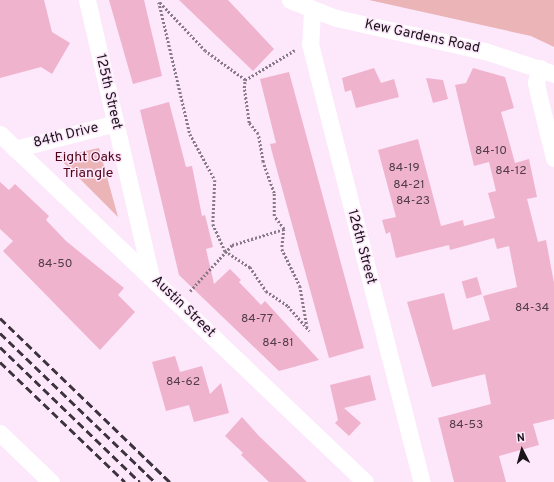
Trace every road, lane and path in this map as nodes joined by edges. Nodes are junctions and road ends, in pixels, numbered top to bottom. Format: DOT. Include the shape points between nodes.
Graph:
graph roads {
  1 [pos="87,0"];
  2 [pos="290,0"];
  3 [pos="312,11"];
  4 [pos="295,50"];
  5 [pos="547,71"];
  6 [pos="245,80"];
  7 [pos="116,123"];
  8 [pos="0,134"];
  9 [pos="15,149"];
  10 [pos="554,158"];
  11 [pos="284,229"];
  12 [pos="225,251"];
  13 [pos="151,277"];
  14 [pos="190,291"];
  15 [pos="307,327"];
  16 [pos="310,331"];
  17 [pos="0,433"];
  18 [pos="50,482"];
  19 [pos="365,482"];
  20 [pos="422,482"];
  1 -- 7 [label="street, 125th Street"];
  2 -- 3 [label="street, Kew Gardens Road"];
  3 -- 5 [label="street, Kew Gardens Road" via="462,45"];
  3 -- 20 [label="street, 126th Street" via="310,44"];
  4 -- 6 [label="path"];
  5 -- 10 [label="street" via="536,82"];
  6 -- 11 [label="path" via="249,122 258,134 263,162 274,193 274,216"];
  6 -- 12 [label="path" via="205,51 159,2 190,134 215,180 213,224"];
  7 -- 9 [label="street, 84th Drive"];
  7 -- 13 [label="street, 125th Street"];
  8 -- 9 [label="street, Austin Street"];
  9 -- 13 [label="street, Austin Street"];
  11 -- 12 [label="path" via="236,242"];
  11 -- 15 [label="path" via="282,249 300,286"];
  12 -- 14 [label="path"];
  12 -- 15 [label="path" via="250,267 266,291 288,306"];
  13 -- 19 [label="street, Austin Street"];
  15 -- 16 [label="path"];
  17 -- 18 [label="street"];
}
